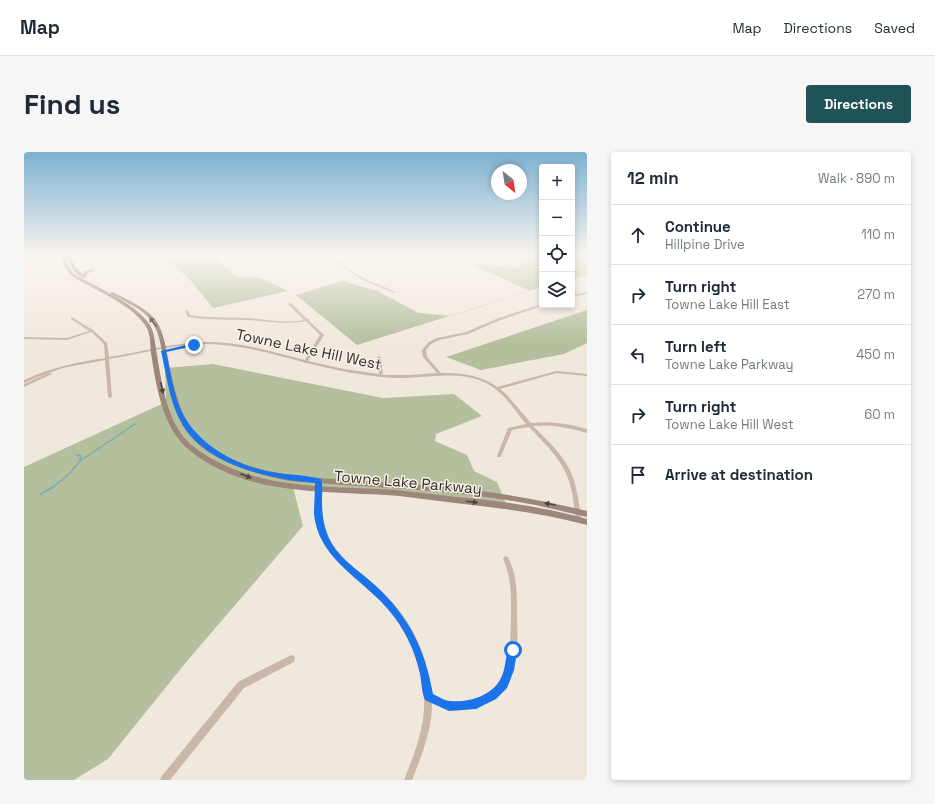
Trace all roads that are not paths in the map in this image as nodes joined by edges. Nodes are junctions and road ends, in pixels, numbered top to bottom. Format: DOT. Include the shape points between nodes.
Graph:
graph roads {
  1 [pos="88,284"];
  2 [pos="97,284"];
  3 [pos="375,284"];
  4 [pos="395,292"];
  5 [pos="587,292"];
  6 [pos="575,295"];
  7 [pos="290,304"];
  8 [pos="539,306"];
  9 [pos="187,312"];
  10 [pos="72,318"];
  11 [pos="308,320"];
  12 [pos="92,332"];
  13 [pos="24,338"];
  14 [pos="163,350"];
  15 [pos="154,352"];
  16 [pos="379,357"];
  17 [pos="108,360"];
  18 [pos="305,362"];
  19 [pos="439,373"];
  20 [pos="587,375"];
  21 [pos="380,376"];
  22 [pos="24,382"];
  23 [pos="24,386"];
  24 [pos="497,388"];
  25 [pos="110,397"];
  26 [pos="530,424"];
  27 [pos="587,431"];
  28 [pos="499,456"];
  29 [pos="318,485"];
  30 [pos="587,514"];
  31 [pos="581,518"];
  32 [pos="506,559"];
  33 [pos="291,659"];
  34 [pos="428,697"];
  35 [pos="164,780"];
  36 [pos="408,780"];
  1 -- 15 [label="main road, Towne Lake Parkway" via="141,317 151,331"];
  14 -- 2 [label="main road, Towne Lake Parkway, one-way" via="158,329 149,316"];
  3 -- 4 [label="street"];
  5 -- 6 [label="street"];
  7 -- 11 [label="street"];
  8 -- 19 [label="street" via="467,333 430,343 424,350 425,357"];
  9 -- 11 [label="street" via="189,316 247,319 280,324"];
  10 -- 12 [label="street"];
  11 -- 18 [label="street" via="322,335"];
  12 -- 13 [label="street" via="68,339"];
  12 -- 17 [label="street" via="106,344"];
  14 -- 15 [label="street, Towne Lake Hill West"];
  14 -- 18 [label="street, Towne Lake Hill West" via="194,345 234,345"];
  14 -- 29 [label="main road, Towne Lake Parkway" via="176,406 188,429 208,448 240,465"];
  15 -- 17 [label="street, Towne Lake Hill West"];
  15 -- 29 [label="main road, Towne Lake Parkway, one-way" via="167,411 176,429 190,446 217,465 260,481"];
  16 -- 21 [label="street"];
  17 -- 22 [label="street" via="68,365"];
  17 -- 23 [label="street" via="63,370"];
  17 -- 25 [label="street"];
  18 -- 21 [label="street, Towne Lake Hill West"];
  19 -- 21 [label="street, Towne Lake Hill West" via="401,377"];
  19 -- 24 [label="street, Towne Lake Hill West" via="472,377"];
  20 -- 24 [label="street" via="557,372"];
  24 -- 26 [label="street, Towne Lake Hill West"];
  26 -- 27 [label="street" via="551,423"];
  26 -- 28 [label="street" via="510,429"];
  26 -- 31 [label="street, Towne Lake Hill West" via="564,464 571,478"];
  29 -- 31 [label="main road, Towne Lake Parkway" via="524,508"];
  29 -- 34 [label="street" via="318,514 322,533 345,565 373,588 398,614 424,670"];
  30 -- 31 [label="main road, Towne Lake Parkway"];
  32 -- 34 [label="street" via="512,569 514,631 509,670 503,685 476,704 464,706 449,706"];
  33 -- 35 [label="street" via="241,685"];
  34 -- 36 [label="street" via="424,731"];
}
